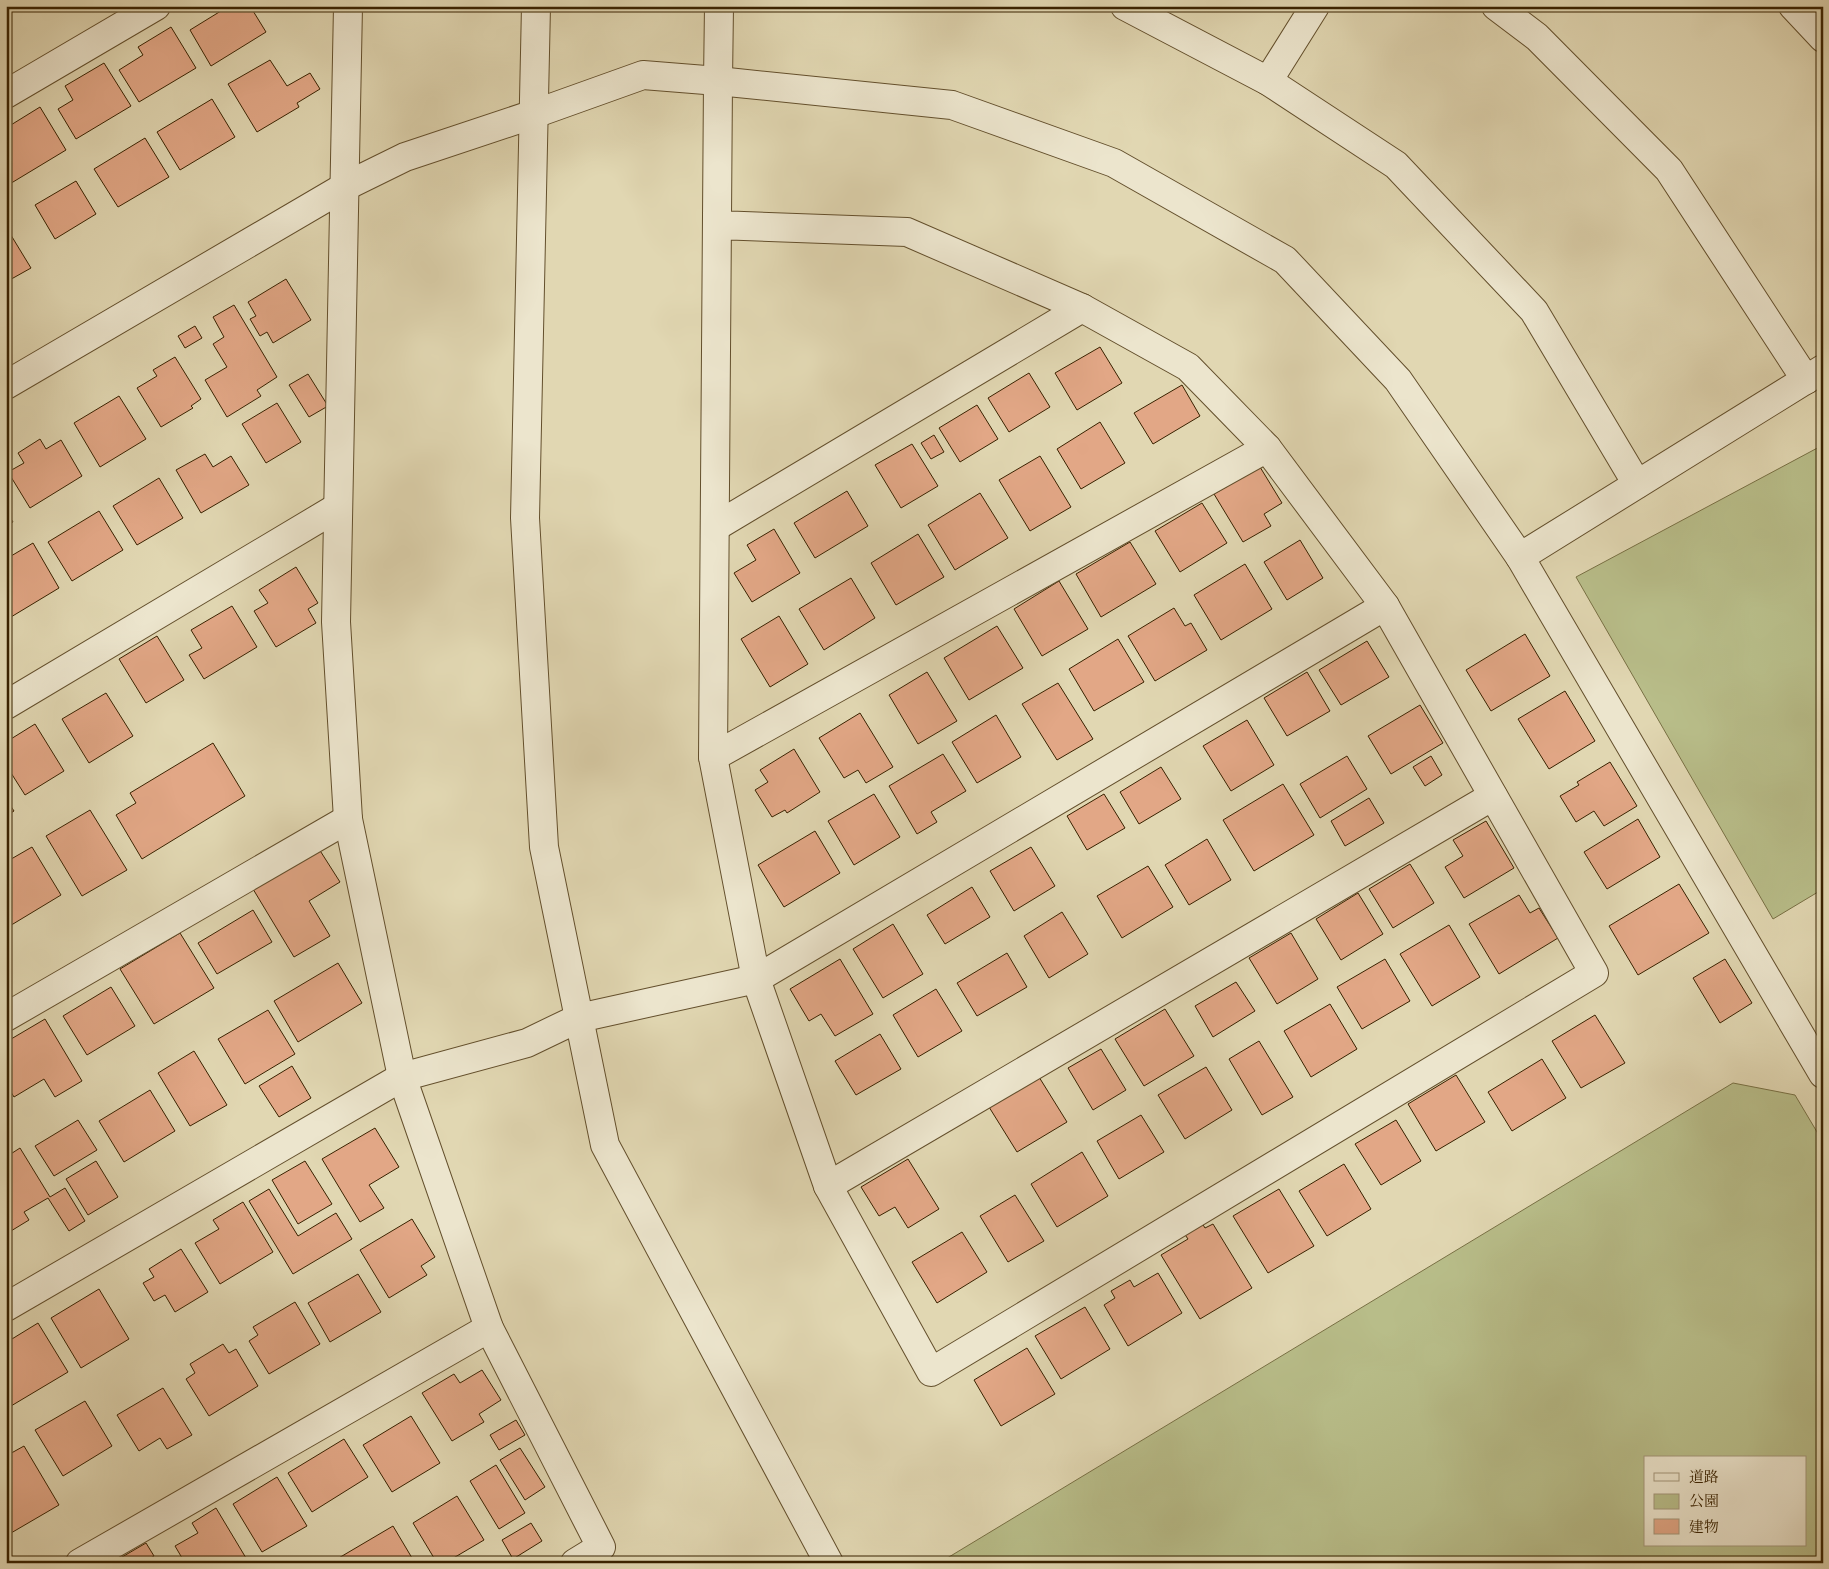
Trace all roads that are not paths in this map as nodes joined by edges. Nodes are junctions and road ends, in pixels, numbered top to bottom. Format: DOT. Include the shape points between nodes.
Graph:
graph roads {
  1 [pos="156,6"];
  2 [pos="348,6"];
  3 [pos="536,6"];
  4 [pos="720,6"];
  5 [pos="1125,6"];
  6 [pos="1315,6"];
  7 [pos="1496,6"];
  8 [pos="1793,6"];
  9 [pos="1823,38"];
  10 [pos="718,81"];
  11 [pos="1268,81"];
  12 [pos="6,94"];
  13 [pos="534,114"];
  14 [pos="346,186"];
  15 [pos="717,225"];
  16 [pos="1082,308"];
  17 [pos="1814,374"];
  18 [pos="6,385"];
  19 [pos="1267,448"];
  20 [pos="1637,484"];
  21 [pos="338,507"];
  22 [pos="715,527"];
  23 [pos="1520,557"];
  24 [pos="1384,606"];
  25 [pos="6,705"];
  26 [pos="713,757"];
  27 [pos="1493,796"];
  28 [pos="348,819"];
  29 [pos="756,979"];
  30 [pos="6,1017"];
  31 [pos="579,1018"];
  32 [pos="1823,1074"];
  33 [pos="402,1077"];
  34 [pos="828,1186"];
  35 [pos="6,1307"];
  36 [pos="489,1328"];
  37 [pos="80,1563"];
  38 [pos="575,1563"];
  39 [pos="828,1563"];
  1 -- 12 [label="street"];
  2 -- 14 [label="street"];
  3 -- 13 [label="street"];
  4 -- 10 [label="street"];
  5 -- 11 [label="street"];
  6 -- 11 [label="street"];
  7 -- 17 [label="street" via="1537,37 1669,170"];
  8 -- 9 [label="street"];
  10 -- 13 [label="street" via="643,75"];
  10 -- 15 [label="street"];
  10 -- 23 [label="street" via="952,105 1114,163 1285,260 1398,380"];
  11 -- 20 [label="street" via="1396,165 1534,311"];
  13 -- 14 [label="street" via="405,157"];
  13 -- 31 [label="street" via="524,518 544,847"];
  14 -- 18 [label="street"];
  14 -- 21 [label="street"];
  15 -- 16 [label="street" via="907,232"];
  15 -- 22 [label="street"];
  16 -- 19 [label="street" via="1188,367"];
  16 -- 22 [label="street"];
  17 -- 20 [label="street"];
  19 -- 24 [label="street"];
  19 -- 26 [label="street"];
  20 -- 23 [label="street"];
  21 -- 25 [label="street"];
  21 -- 28 [label="street" via="336,622"];
  22 -- 26 [label="street"];
  23 -- 32 [label="street"];
  24 -- 27 [label="street"];
  24 -- 29 [label="street"];
  26 -- 29 [label="street"];
  27 -- 34 [label="street"];
  27 -- 34 [label="street" via="1594,973 931,1372"];
  28 -- 30 [label="street"];
  28 -- 33 [label="street"];
  29 -- 31 [label="street"];
  29 -- 34 [label="street"];
  31 -- 33 [label="street" via="527,1043"];
  31 -- 39 [label="street" via="605,1145"];
  33 -- 35 [label="street"];
  33 -- 36 [label="street"];
  36 -- 37 [label="street"];
  36 -- 38 [label="street" via="602,1547"];
}
